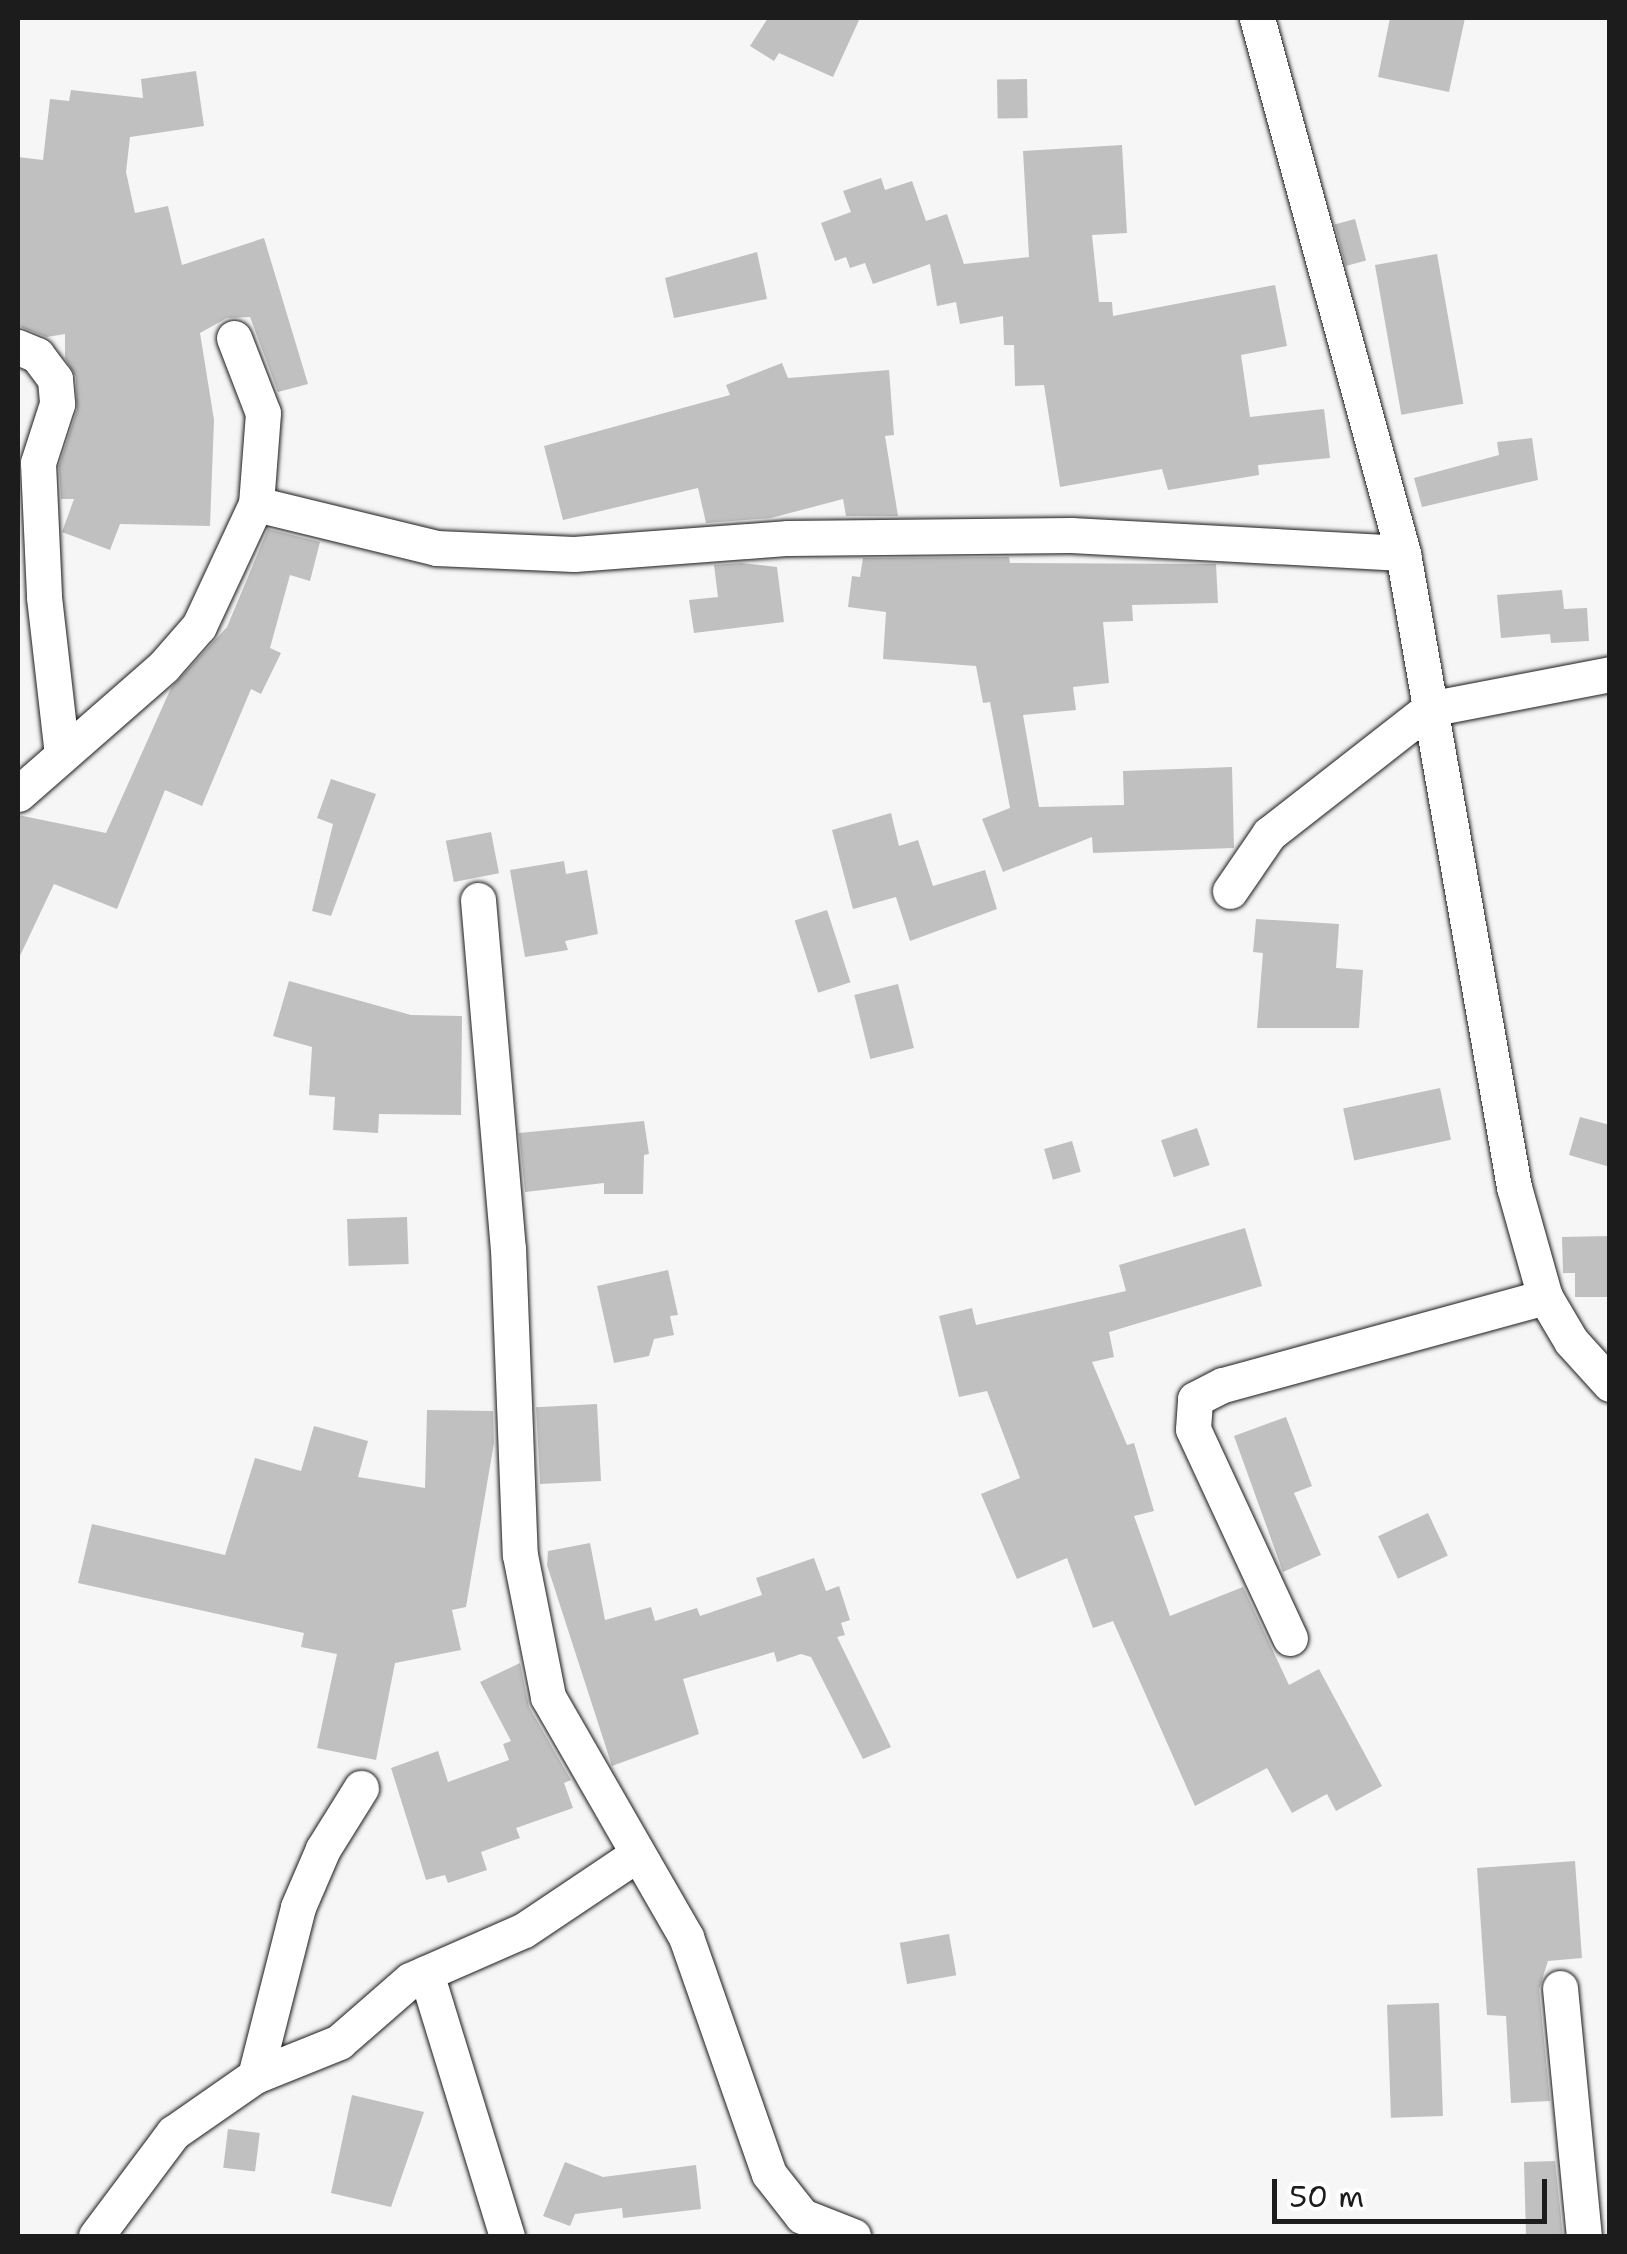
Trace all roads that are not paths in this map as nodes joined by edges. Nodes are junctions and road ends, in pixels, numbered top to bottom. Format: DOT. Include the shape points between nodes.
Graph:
graph roads {
  1 [pos="1257,18"];
  2 [pos="234,338"];
  3 [pos="18,346"];
  4 [pos="256,504"];
  5 [pos="1403,553"];
  6 [pos="30,597"];
  7 [pos="1610,674"];
  8 [pos="1429,709"];
  9 [pos="62,755"];
  10 [pos="18,794"];
  11 [pos="1230,891"];
  12 [pos="478,900"];
  13 [pos="1545,1297"];
  14 [pos="1610,1384"];
  15 [pos="1290,1638"];
  16 [pos="361,1788"];
  17 [pos="636,1855"];
  18 [pos="426,1973"];
  19 [pos="1560,1988"];
  20 [pos="254,2076"];
  21 [pos="96,2236"];
  22 [pos="507,2236"];
  23 [pos="853,2236"];
  24 [pos="1584,2236"];
  1 -- 5 [label="street"];
  2 -- 4 [label="street" via="263,413"];
  3 -- 6 [label="street" via="37,356 55,379 56,404 38,462"];
  4 -- 5 [label="street" via="436,548 640,552 788,538 1071,535"];
  4 -- 9 [label="street" via="200,626"];
  5 -- 8 [label="street"];
  6 -- 9 [label="street"];
  7 -- 8 [label="street"];
  8 -- 11 [label="street" via="1269,834"];
  8 -- 13 [label="street" via="1514,1187"];
  9 -- 10 [label="street"];
  12 -- 17 [label="street" via="508,1248 520,1555 548,1697"];
  13 -- 14 [label="street" via="1571,1342"];
  13 -- 15 [label="street" via="1223,1385 1195,1400 1193,1430"];
  16 -- 20 [label="street" via="323,1849 298,1908"];
  17 -- 18 [label="street" via="524,1930"];
  17 -- 23 [label="street" via="686,1937 768,2174 802,2216"];
  18 -- 20 [label="street" via="382,1999 339,2042"];
  18 -- 22 [label="street"];
  19 -- 24 [label="street"];
  20 -- 21 [label="street" via="173,2133"];
}
